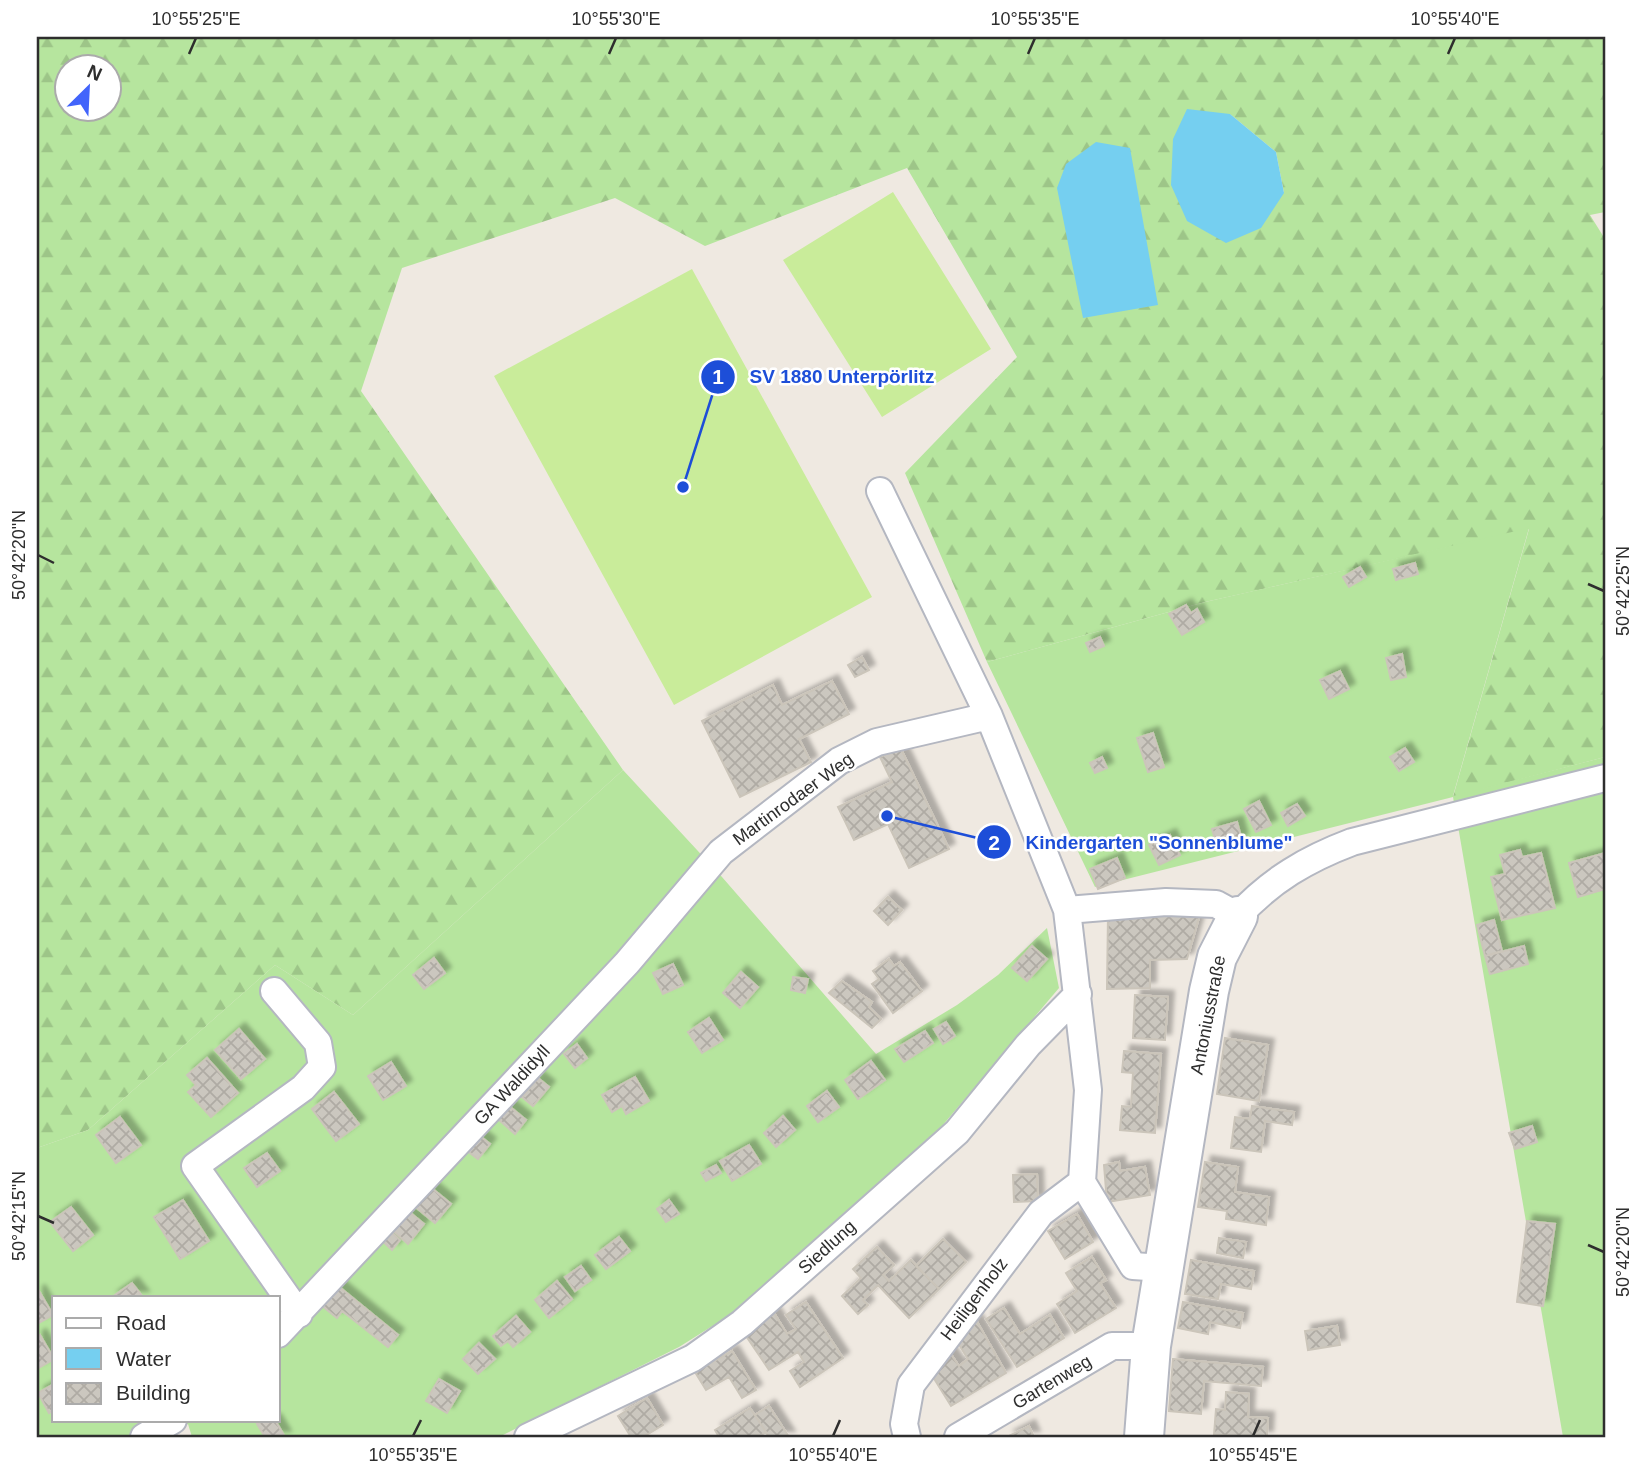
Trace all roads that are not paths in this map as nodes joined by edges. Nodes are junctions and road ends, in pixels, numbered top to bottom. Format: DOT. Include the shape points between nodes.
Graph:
graph roads {
  1 [pos="880,491"];
  2 [pos="989,716"];
  3 [pos="1605,778"];
  4 [pos="720,852"];
  5 [pos="1067,910"];
  6 [pos="1238,916"];
  7 [pos="274,991"];
  8 [pos="1078,994"];
  9 [pos="1082,1182"];
  10 [pos="1163,1268"];
  11 [pos="299,1314"];
  12 [pos="280,1332"];
  13 [pos="1151,1346"];
  14 [pos="170,1422"];
  15 [pos="144,1437"];
  16 [pos="528,1437"];
  17 [pos="908,1437"];
  18 [pos="958,1437"];
  19 [pos="1144,1437"];
  1 -- 2 [label="street"];
  2 -- 4 [label="street, Martinrodaer Weg" via="877,743 839,761"];
  2 -- 5 [label="street"];
  3 -- 6 [label="street, Antoniusstraße" via="1352,842 1313,857 1280,877"];
  4 -- 11 [label="street, GA Waldidyll" via="627,963"];
  5 -- 6 [label="street" via="1166,902 1216,904"];
  5 -- 8 [label="street"];
  6 -- 10 [label="street, Antoniusstraße" via="1217,957 1209,991"];
  7 -- 11 [label="street" via="318,1043 322,1067 303,1088 195,1166"];
  8 -- 9 [label="street" via="1088,1090"];
  8 -- 16 [label="street, Siedlung" via="1027,1045 957,1132 742,1323 692,1358"];
  9 -- 10 [label="street" via="1133,1266"];
  9 -- 17 [label="street, Heiligenholz" via="1041,1213 911,1385 904,1424"];
  10 -- 13 [label="street, Antoniusstraße"];
  11 -- 12 [label="street, GA Waldidyll"];
  13 -- 18 [label="street, Gartenweg" via="1112,1346"];
  13 -- 19 [label="street, Antoniusstraße"];
  14 -- 15 [label="street"];
}
